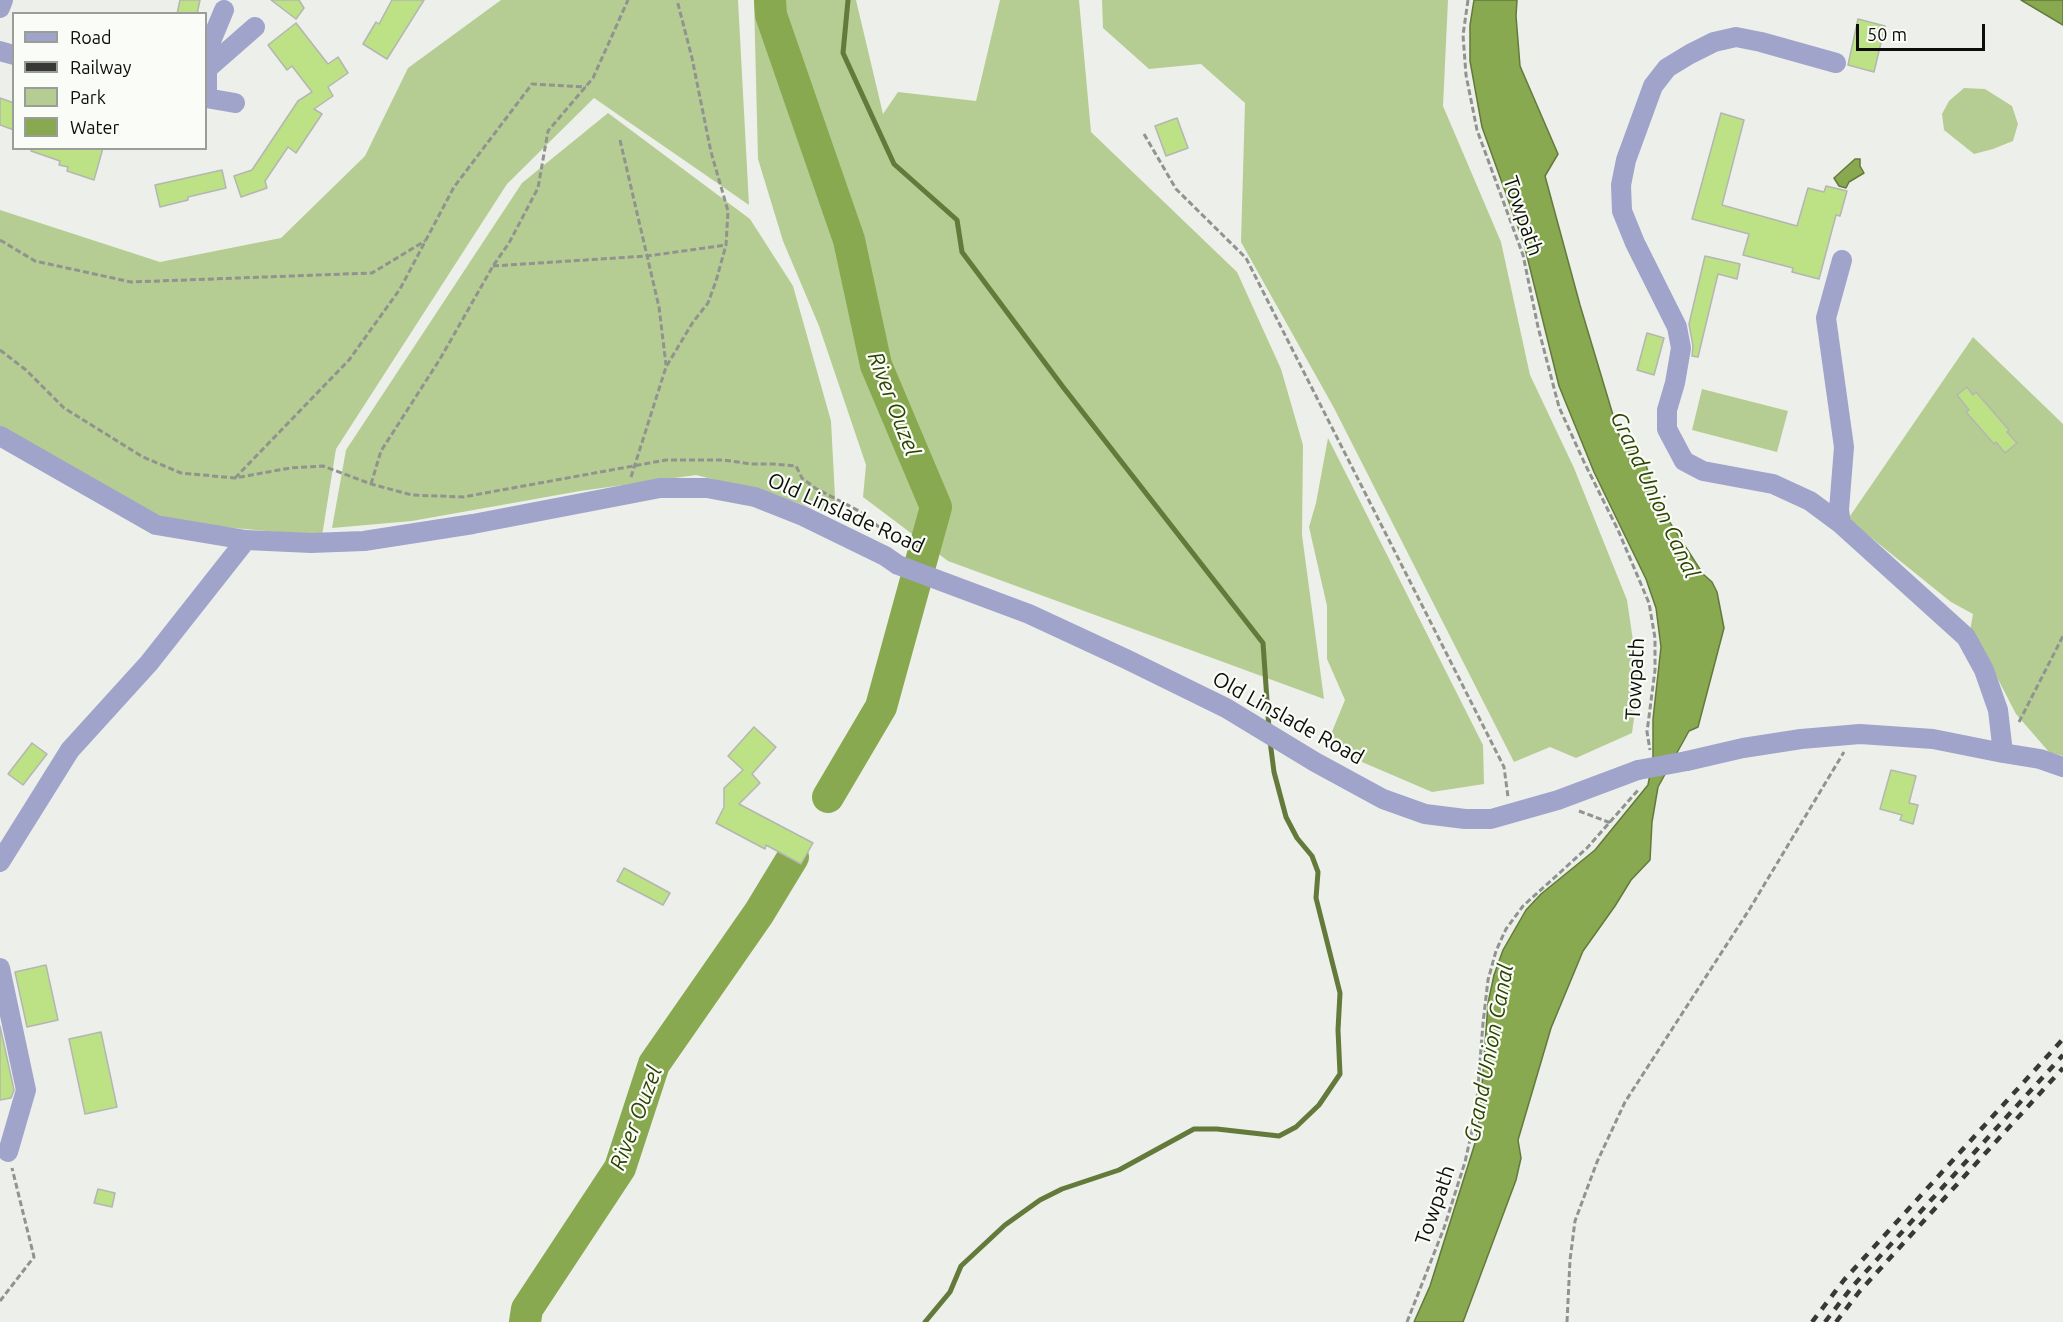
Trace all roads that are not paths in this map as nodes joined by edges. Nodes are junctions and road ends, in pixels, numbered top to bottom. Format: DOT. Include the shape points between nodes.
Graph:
graph roads {
  1 [pos="3,0"];
  2 [pos="0,8"];
  3 [pos="224,10"];
  4 [pos="255,27"];
  5 [pos="1836,63"];
  6 [pos="207,69"];
  7 [pos="207,98"];
  8 [pos="235,103"];
  9 [pos="1842,260"];
  10 [pos="0,436"];
  11 [pos="1841,524"];
  12 [pos="246,540"];
  13 [pos="2002,753"];
  14 [pos="2063,767"];
  15 [pos="0,862"];
  16 [pos="0,968"];
  17 [pos="8,1152"];
  1 -- 2 [label="street"];
  3 -- 6 [label="street" via="207,51"];
  4 -- 6 [label="street"];
  5 -- 11 [label="street" via="1736,37 1690,54 1667,69 1653,86 1621,185 1622,210 1677,327 1681,348 1667,410 1667,429 1684,461 1703,471 1773,484 1810,501"];
  7 -- 8 [label="street"];
  9 -- 11 [label="street" via="1826,318 1844,447"];
  10 -- 12 [label="street, Old Linslade Road" via="156,525"];
  11 -- 13 [label="street" via="1966,637 1984,670 1998,711"];
  12 -- 13 [label="street, Old Linslade Road, bridge" via="364,541 660,488 707,488 756,497 890,551 898,565 1029,614 1226,708 1383,799 1425,814 1465,819 1491,819 1644,770 1778,743 1854,735 1933,739"];
  12 -- 15 [label="street" via="149,663 70,750"];
  13 -- 14 [label="street"];
  16 -- 17 [label="street" via="26,1090"];
}
